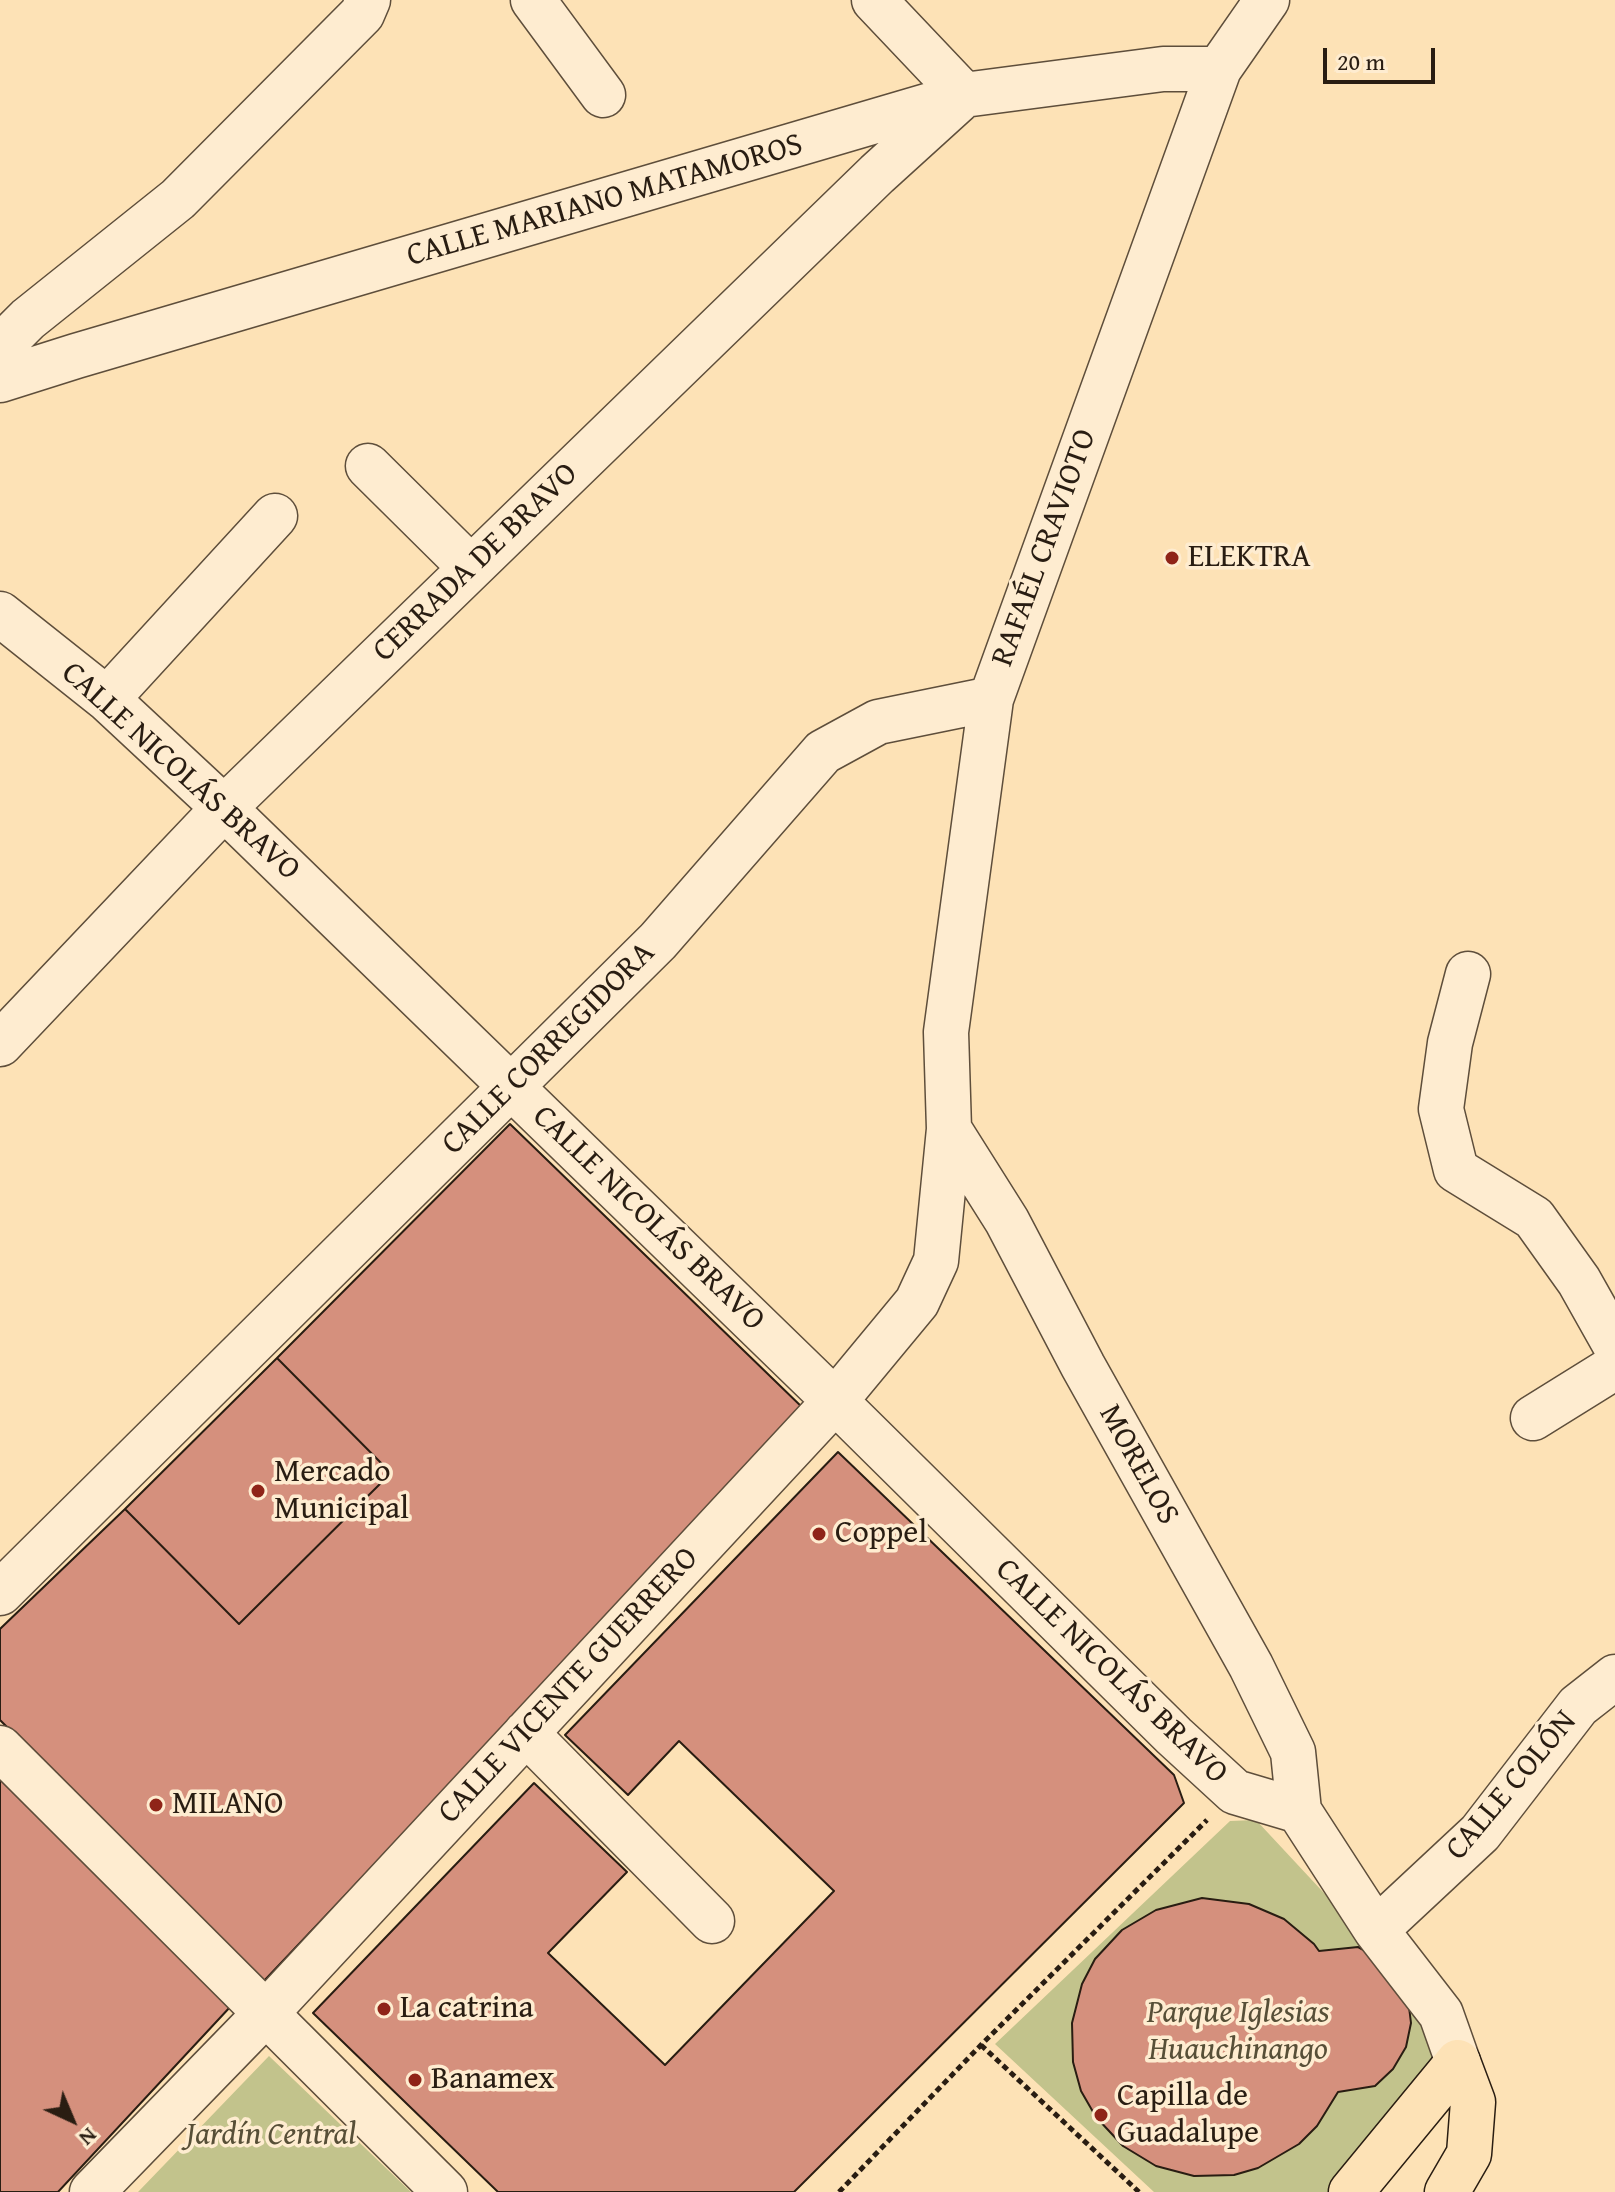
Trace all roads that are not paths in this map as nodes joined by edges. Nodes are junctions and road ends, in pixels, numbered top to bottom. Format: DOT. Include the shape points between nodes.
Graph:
graph roads {
  1 [pos="368,0"];
  2 [pos="533,0"];
  3 [pos="874,0"];
  4 [pos="1267,0"];
  5 [pos="1219,69"];
  6 [pos="603,95"];
  7 [pos="964,95"];
  8 [pos="0,347"];
  9 [pos="0,380"];
  10 [pos="368,466"];
  11 [pos="275,516"];
  12 [pos="471,568"];
  13 [pos="0,614"];
  14 [pos="107,699"];
  15 [pos="991,699"];
  16 [pos="224,808"];
  17 [pos="1468,974"];
  18 [pos="0,1044"];
  19 [pos="511,1087"];
  20 [pos="949,1129"];
  21 [pos="1615,1345"];
  22 [pos="1615,1367"];
  23 [pos="835,1401"];
  24 [pos="1533,1418"];
  25 [pos="0,1593"];
  26 [pos="1615,1677"];
  27 [pos="526,1733"];
  28 [pos="0,1748"];
  29 [pos="1299,1811"];
  30 [pos="712,1921"];
  31 [pos="1376,1930"];
  32 [pos="267,2012"];
  33 [pos="1458,2062"];
  34 [pos="92,2192"];
  35 [pos="445,2192"];
  36 [pos="1351,2192"];
  37 [pos="1447,2192"];
  1 -- 8 [label="street" via="362,14 178,199"];
  2 -- 6 [label="street"];
  3 -- 7 [label="street"];
  4 -- 5 [label="street, RAFAÉL CRAVIOTO"];
  5 -- 7 [label="street, CALLE MARIANO MATAMOROS" via="1163,69"];
  5 -- 15 [label="street, RAFAÉL CRAVIOTO"];
  7 -- 9 [label="street, CALLE MARIANO MATAMOROS"];
  7 -- 12 [label="street, CERRADA DE BRAVO"];
  10 -- 12 [label="street"];
  11 -- 14 [label="street"];
  12 -- 16 [label="street, CERRADA DE BRAVO"];
  13 -- 14 [label="street, CALLE NICOLÁS BRAVO"];
  14 -- 16 [label="street, CALLE NICOLÁS BRAVO"];
  15 -- 19 [label="street, CALLE CORREGIDORA" via="878,722 823,752 658,941"];
  15 -- 20 [label="street, RAFAÉL CRAVIOTO" via="946,1032"];
  16 -- 18 [label="street, CERRADA DE BRAVO"];
  16 -- 19 [label="street, CALLE NICOLÁS BRAVO"];
  17 -- 21 [label="street" via="1450,1043 1441,1109 1456,1170 1534,1218 1579,1281"];
  19 -- 23 [label="street, CALLE NICOLÁS BRAVO"];
  19 -- 25 [label="street, CALLE CORREGIDORA"];
  20 -- 23 [label="street, CALLE VICENTE GUERRERO" via="936,1261 917,1302"];
  20 -- 29 [label="street, MORELOS" via="1007,1221 1251,1666 1293,1752"];
  22 -- 24 [label="street"];
  23 -- 27 [label="street, CALLE VICENTE GUERRERO"];
  23 -- 29 [label="street, CALLE NICOLÁS BRAVO" via="1235,1792"];
  26 -- 31 [label="street, CALLE COLÓN" via="1578,1706 1480,1833"];
  27 -- 30 [label="street"];
  27 -- 32 [label="street, CALLE VICENTE GUERRERO"];
  28 -- 32 [label="street"];
  29 -- 31 [label="street"];
  31 -- 33 [label="street" via="1441,2014"];
  32 -- 34 [label="street, CALLE VICENTE GUERRERO"];
  32 -- 35 [label="street"];
  33 -- 36 [label="main road"];
  33 -- 37 [label="main road" via="1473,2102 1469,2154"];
}
